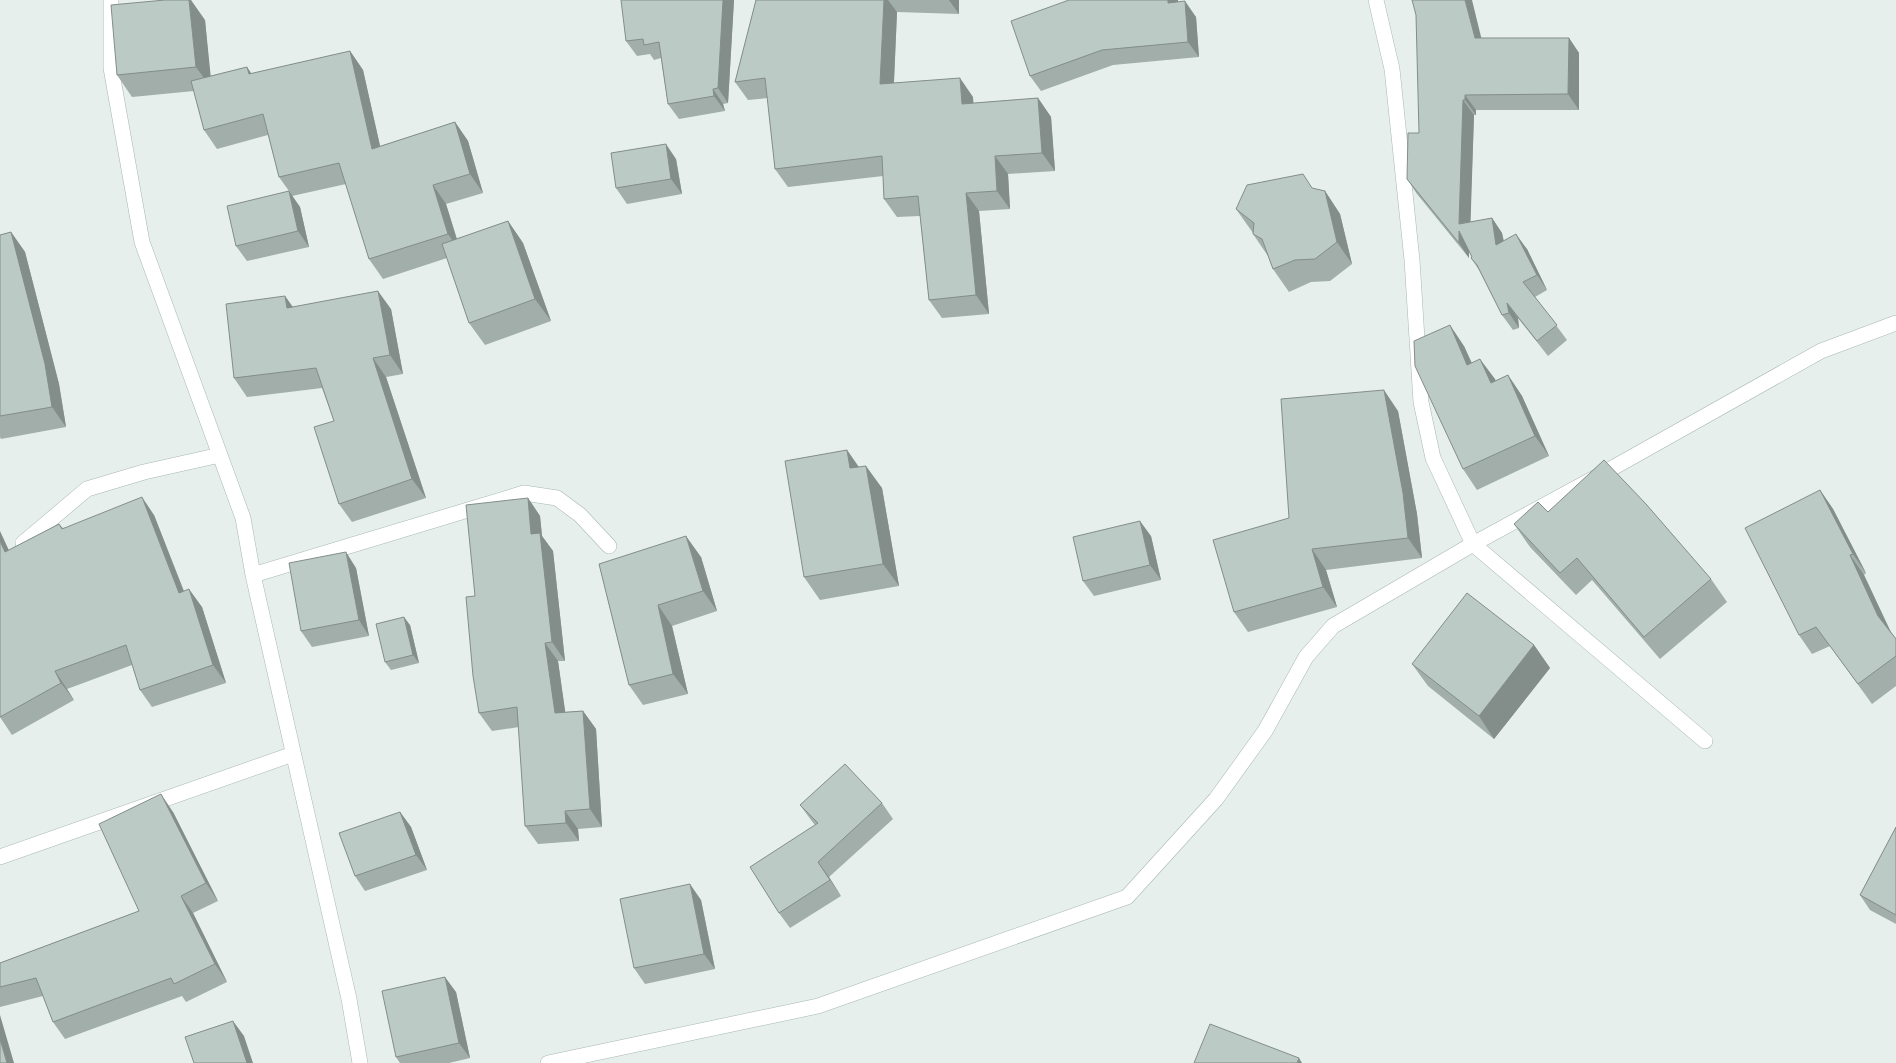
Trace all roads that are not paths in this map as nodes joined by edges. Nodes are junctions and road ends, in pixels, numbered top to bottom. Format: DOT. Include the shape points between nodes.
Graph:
graph roads {
  1 [pos="111,0"];
  2 [pos="1376,0"];
  3 [pos="1896,323"];
  4 [pos="220,455"];
  5 [pos="23,543"];
  6 [pos="1473,544"];
  7 [pos="609,546"];
  8 [pos="253,575"];
  9 [pos="1705,741"];
  10 [pos="293,754"];
  11 [pos="0,857"];
  12 [pos="360,1063"];
  13 [pos="548,1063"];
  1 -- 4 [label="street" via="111,68 142,242"];
  2 -- 6 [label="street" via="1392,69 1412,260 1421,402 1433,458"];
  3 -- 6 [label="street" via="1820,351"];
  4 -- 5 [label="street" via="87,489"];
  4 -- 8 [label="street" via="243,518"];
  6 -- 9 [label="street"];
  6 -- 13 [label="street" via="1333,626 1306,657 1265,731 1216,798 1127,897 818,1006"];
  7 -- 8 [label="street" via="580,515 558,498 524,493"];
  8 -- 10 [label="street"];
  10 -- 11 [label="street"];
  10 -- 12 [label="street" via="349,999"];
}
